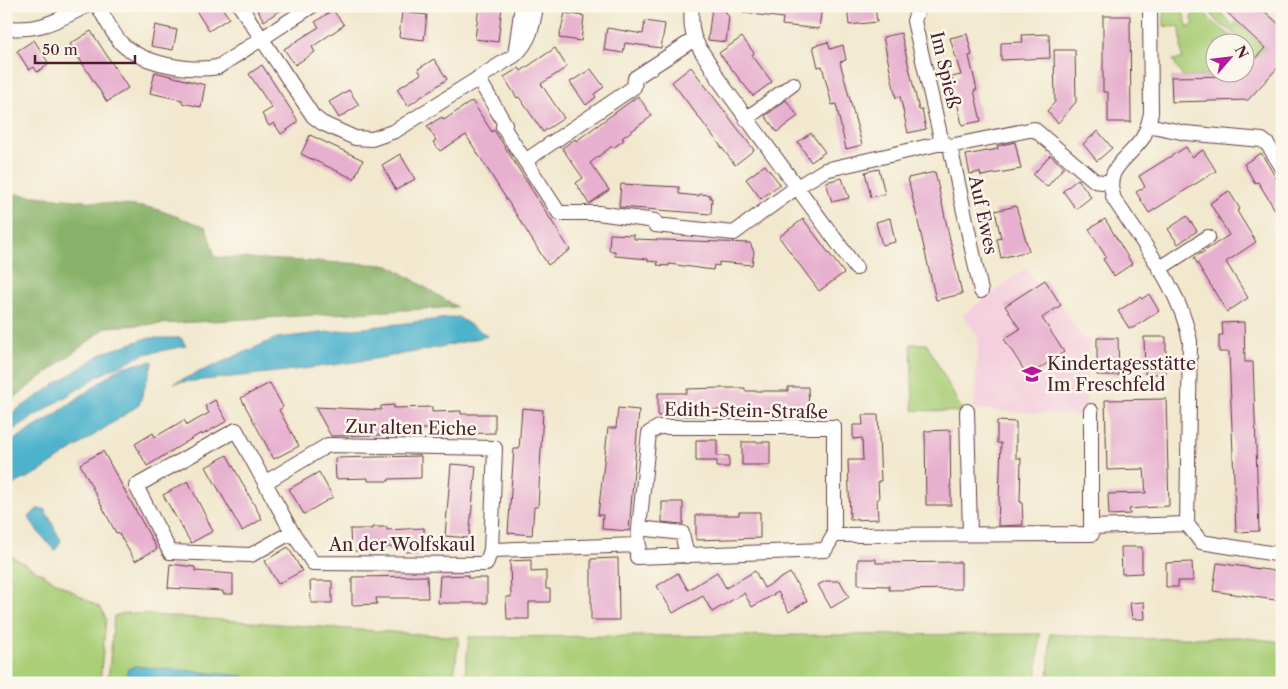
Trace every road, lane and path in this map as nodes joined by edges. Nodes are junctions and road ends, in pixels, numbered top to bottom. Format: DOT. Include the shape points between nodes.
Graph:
graph roads {
  1 [pos="86,6"];
  2 [pos="98,6"];
  3 [pos="240,6"];
  4 [pos="312,6"];
  5 [pos="522,6"];
  6 [pos="536,6"];
  7 [pos="692,6"];
  8 [pos="919,6"];
  9 [pos="1150,6"];
  10 [pos="6,28"];
  11 [pos="262,40"];
  12 [pos="693,40"];
  13 [pos="514,55"];
  14 [pos="478,78"];
  15 [pos="793,84"];
  16 [pos="746,120"];
  17 [pos="1148,125"];
  18 [pos="946,144"];
  19 [pos="525,161"];
  20 [pos="1282,167"];
  21 [pos="1110,183"];
  22 [pos="797,187"];
  23 [pos="1208,237"];
  24 [pos="856,268"];
  25 [pos="1159,269"];
  26 [pos="980,291"];
  27 [pos="967,411"];
  28 [pos="1091,411"];
  29 [pos="266,482"];
  30 [pos="1187,524"];
  31 [pos="1091,527"];
  32 [pos="639,528"];
  33 [pos="292,532"];
  34 [pos="970,534"];
  35 [pos="834,535"];
  36 [pos="639,545"];
  37 [pos="491,550"];
  38 [pos="1282,554"];
  39 [pos="687,556"];
  1 -- 10 [label="street" via="55,22 29,30"];
  2 -- 11 [label="street" via="120,42 128,49 144,57 186,68 218,67"];
  3 -- 11 [label="street"];
  4 -- 11 [label="street"];
  5 -- 13 [label="street"];
  6 -- 13 [label="street" via="529,37"];
  7 -- 12 [label="street" via="690,24"];
  8 -- 18 [label="street, Im Spieß" via="914,21"];
  9 -- 17 [label="street" via="1151,113"];
  11 -- 14 [label="street" via="313,116 346,135 364,139 379,138 394,131"];
  12 -- 16 [label="street"];
  12 -- 19 [label="street" via="635,78 634,87"];
  13 -- 14 [label="street"];
  14 -- 19 [label="street"];
  15 -- 16 [label="street"];
  16 -- 22 [label="street"];
  17 -- 20 [label="street" via="1186,133 1262,140"];
  17 -- 21 [label="street" via="1144,138 1116,168"];
  18 -- 21 [label="street" via="1034,129 1095,181"];
  18 -- 22 [label="street" via="826,170"];
  18 -- 26 [label="street, Auf Ewes"];
  19 -- 22 [label="street" via="559,213 598,213 655,221 655,226 734,233"];
  21 -- 25 [label="street" via="1114,200"];
  22 -- 24 [label="street"];
  23 -- 25 [label="street"];
  25 -- 30 [label="street" via="1181,305 1190,341"];
  27 -- 34 [label="street"];
  28 -- 31 [label="street"];
  29 -- 33 [label="street, An der Wolfskaul"];
  29 -- 33 [label="street, An der Wolfskaul" via="236,430 136,486 170,552 251,555"];
  29 -- 37 [label="street, Zur alten Eiche" via="328,445 495,448"];
  30 -- 31 [label="street"];
  30 -- 38 [label="street" via="1201,542"];
  31 -- 34 [label="street" via="1092,534"];
  32 -- 35 [label="street, Edith-Stein-Straße" via="649,433 659,427 834,427"];
  32 -- 36 [label="street"];
  32 -- 39 [label="street" via="682,533"];
  33 -- 37 [label="street, An der Wolfskaul" via="313,563 486,564"];
  34 -- 35 [label="street"];
  35 -- 39 [label="street" via="825,550"];
  36 -- 37 [label="street, An der Wolfskaul"];
  36 -- 39 [label="street" via="637,557"];
}
